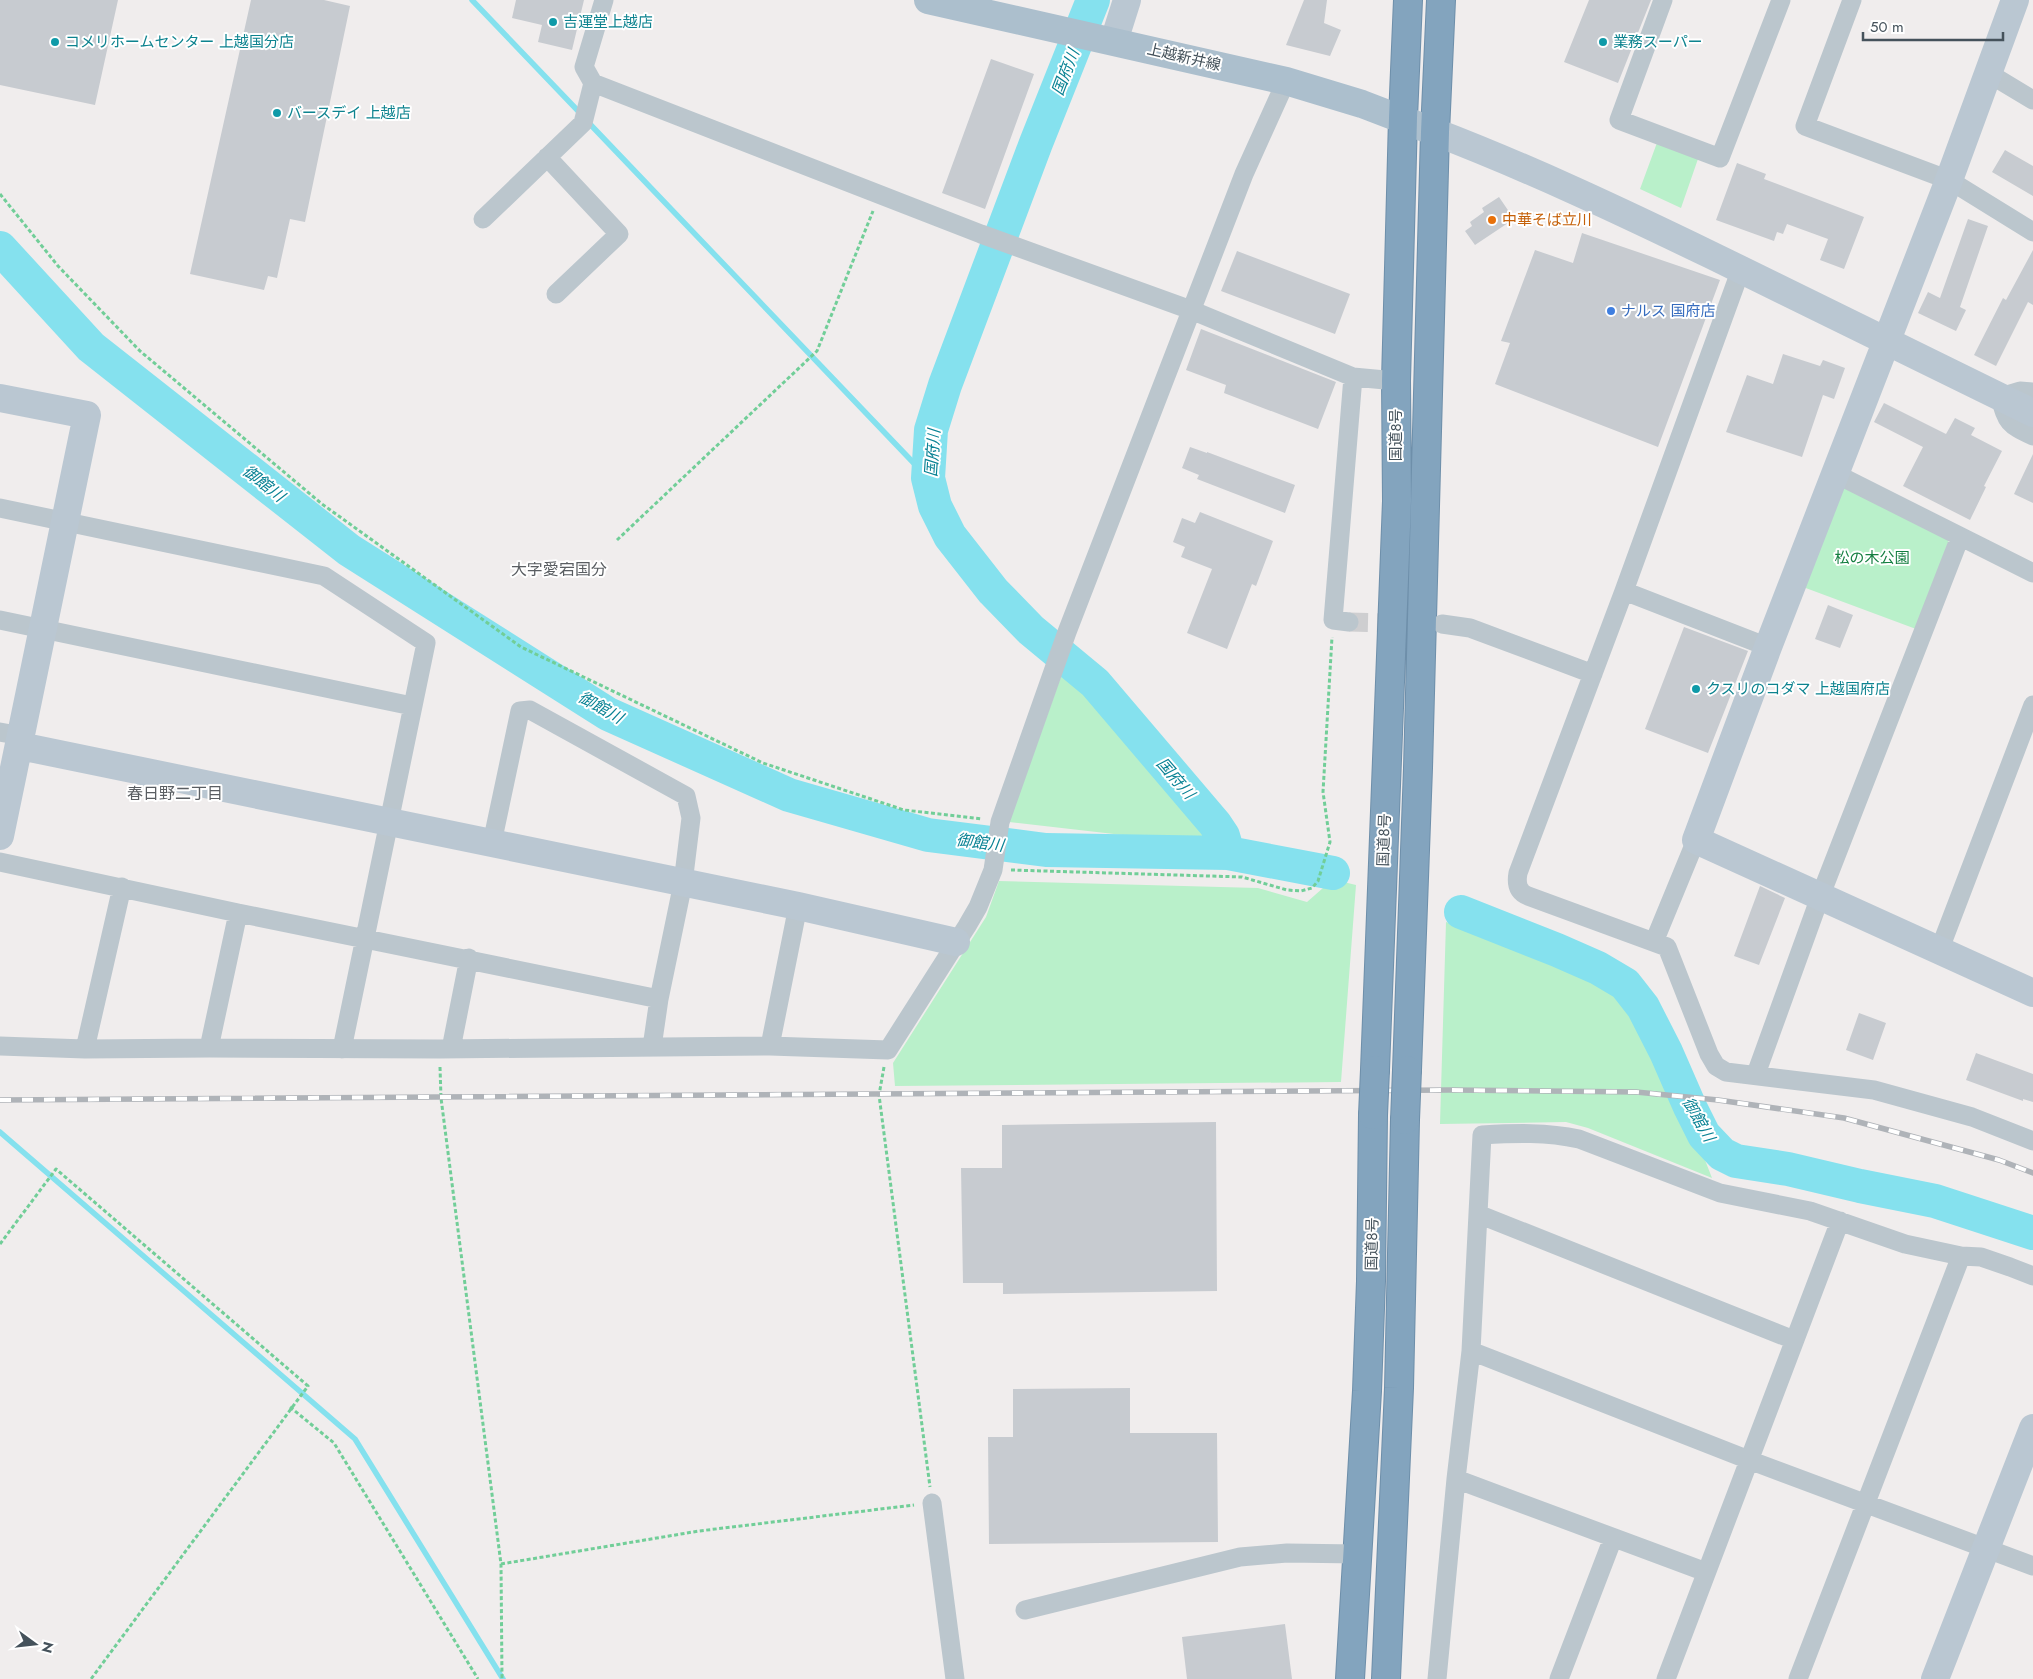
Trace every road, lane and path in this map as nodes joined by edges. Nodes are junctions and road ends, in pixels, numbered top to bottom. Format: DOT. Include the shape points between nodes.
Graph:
graph roads {
  1 [pos="604,0"];
  2 [pos="1127,0"];
  3 [pos="1408,0"];
  4 [pos="1441,0"];
  5 [pos="1663,0"];
  6 [pos="1781,0"];
  7 [pos="1852,0"];
  8 [pos="2015,0"];
  9 [pos="945,2"];
  10 [pos="1114,41"];
  11 [pos="1988,73"];
  12 [pos="1286,81"];
  13 [pos="593,83"];
  14 [pos="2033,100"];
  15 [pos="1402,118"];
  16 [pos="1435,132"];
  17 [pos="547,157"];
  18 [pos="1949,180"];
  19 [pos="0,194"];
  20 [pos="880,194"];
  21 [pos="484,218"];
  22 [pos="2033,232"];
  23 [pos="1741,269"];
  24 [pos="556,294"];
  25 [pos="1191,310"];
  26 [pos="1886,339"];
  27 [pos="1353,376"];
  28 [pos="1396,381"];
  29 [pos="2033,392"];
  30 [pos="2000,397"];
  31 [pos="0,398"];
  32 [pos="2033,413"];
  33 [pos="2033,436"];
  34 [pos="1836,474"];
  35 [pos="0,508"];
  36 [pos="65,522"];
  37 [pos="1960,536"];
  38 [pos="617,540"];
  39 [pos="2033,573"];
  40 [pos="1624,591"];
  41 [pos="0,620"];
  42 [pos="1341,621"];
  43 [pos="1442,624"];
  44 [pos="43,629"];
  45 [pos="1768,647"];
  46 [pos="1593,674"];
  47 [pos="2033,705"];
  48 [pos="412,706"];
  49 [pos="14,738"];
  50 [pos="389,821"];
  51 [pos="1000,822"];
  52 [pos="0,836"];
  53 [pos="1696,840"];
  54 [pos="492,843"];
  55 [pos="0,862"];
  56 [pos="993,870"];
  57 [pos="683,884"];
  58 [pos="122,887"];
  59 [pos="1820,897"];
  60 [pos="798,906"];
  61 [pos="238,913"];
  62 [pos="364,937"];
  63 [pos="956,942"];
  64 [pos="1654,942"];
  65 [pos="1939,951"];
  66 [pos="469,958"];
  67 [pos="2033,994"];
  68 [pos="659,998"];
  69 [pos="0,1046"];
  70 [pos="770,1046"];
  71 [pos="652,1047"];
  72 [pos="209,1048"];
  73 [pos="85,1049"];
  74 [pos="342,1049"];
  75 [pos="445,1049"];
  76 [pos="888,1050"];
  77 [pos="1756,1074"];
  78 [pos="2033,1141"];
  79 [pos="1478,1214"];
  80 [pos="1840,1221"];
  81 [pos="0,1244"];
  82 [pos="1961,1256"];
  83 [pos="2033,1276"];
  84 [pos="1794,1340"];
  85 [pos="1471,1351"];
  86 [pos="290,1407"];
  87 [pos="2033,1428"];
  88 [pos="1749,1460"];
  89 [pos="1456,1479"];
  90 [pos="932,1503"];
  91 [pos="1867,1504"];
  92 [pos="1613,1538"];
  93 [pos="1985,1549"];
  94 [pos="1358,1554"];
  95 [pos="501,1564"];
  96 [pos="2033,1566"];
  97 [pos="1706,1572"];
  98 [pos="1025,1610"];
  99 [pos="91,1679"];
  100 [pos="478,1679"];
  101 [pos="502,1679"];
  102 [pos="954,1679"];
  103 [pos="1350,1679"];
  104 [pos="1386,1679"];
  105 [pos="1436,1679"];
  106 [pos="1559,1679"];
  107 [pos="1666,1679"];
  108 [pos="1798,1679"];
  109 [pos="1935,1679"];
  1 -- 13 [label="street" via="584,66"];
  2 -- 10 [label="street"];
  3 -- 15 [label="highway, 国道8号"];
  4 -- 16 [label="highway, 国道8号"];
  5 -- 6 [label="street" via="1618,120 1720,158"];
  7 -- 18 [label="street" via="1805,126"];
  8 -- 11 [label="street"];
  9 -- 10 [label="main road, 上越新井線"];
  10 -- 12 [label="main road, 上越新井線"];
  11 -- 14 [label="street"];
  11 -- 18 [label="street"];
  12 -- 15 [label="main road, 上越新井線"];
  12 -- 25 [label="street" via="1244,174"];
  13 -- 17 [label="street" via="583,123"];
  13 -- 20 [label="street"];
  15 -- 16 [label="main road, 上越新井線"];
  15 -- 28 [label="highway, 国道8号"];
  16 -- 23 [label="street" via="1599,201"];
  16 -- 104 [label="highway, 国道8号, bridge" via="1399,1388"];
  17 -- 21 [label="street"];
  17 -- 24 [label="street" via="619,234"];
  18 -- 22 [label="street"];
  18 -- 26 [label="street"];
  19 -- 51 [label="path" via="58,266 140,351 322,504 521,647 763,763 904,810"];
  20 -- 25 [label="street"];
  20 -- 38 [label="path" via="818,351"];
  23 -- 26 [label="street"];
  23 -- 40 [label="street"];
  25 -- 27 [label="street"];
  25 -- 51 [label="street" via="1053,669"];
  26 -- 30 [label="street"];
  26 -- 34 [label="street"];
  27 -- 28 [label="street"];
  27 -- 42 [label="street"];
  28 -- 94 [label="highway, 国道8号, bridge" via="1397,501 1373,1115 1371,1281"];
  29 -- 30 [label="street" via="2020,391"];
  30 -- 32 [label="street"];
  30 -- 33 [label="street" via="2005,416 2012,426"];
  31 -- 36 [label="street" via="87,415"];
  34 -- 37 [label="street"];
  34 -- 45 [label="street"];
  35 -- 36 [label="street"];
  36 -- 44 [label="street"];
  36 -- 48 [label="street" via="324,576 426,643"];
  37 -- 39 [label="street"];
  37 -- 59 [label="street"];
  40 -- 45 [label="street"];
  40 -- 46 [label="street"];
  41 -- 44 [label="street"];
  42 -- 56 [label="path" via="1322,792 1330,842 1318,881 1312,888 1287,890 1242,877"];
  43 -- 46 [label="street" via="1470,628"];
  44 -- 48 [label="street"];
  44 -- 49 [label="street"];
  45 -- 53 [label="street"];
  46 -- 64 [label="street" via="1518,873 1517,884 1523,894"];
  47 -- 65 [label="street"];
  48 -- 50 [label="street"];
  49 -- 50 [label="street"];
  49 -- 52 [label="street"];
  50 -- 54 [label="street"];
  50 -- 62 [label="street"];
  51 -- 56 [label="street"];
  53 -- 59 [label="street"];
  53 -- 64 [label="street"];
  54 -- 57 [label="street"];
  54 -- 57 [label="street" via="520,711 530,710 686,796 691,818"];
  55 -- 58 [label="street"];
  56 -- 63 [label="street" via="978,907"];
  57 -- 60 [label="street"];
  57 -- 68 [label="street"];
  58 -- 61 [label="street"];
  58 -- 73 [label="street"];
  59 -- 65 [label="street"];
  59 -- 77 [label="street"];
  60 -- 63 [label="street"];
  60 -- 70 [label="street"];
  61 -- 62 [label="street"];
  61 -- 72 [label="street"];
  62 -- 66 [label="street"];
  62 -- 74 [label="street"];
  63 -- 76 [label="street"];
  64 -- 77 [label="street" via="1666,947 1716,1066 1726,1072"];
  65 -- 67 [label="street"];
  66 -- 68 [label="street"];
  66 -- 75 [label="street"];
  68 -- 71 [label="street"];
  69 -- 73 [label="street"];
  70 -- 71 [label="street"];
  70 -- 76 [label="street"];
  71 -- 75 [label="street"];
  72 -- 73 [label="street"];
  72 -- 74 [label="street"];
  74 -- 75 [label="street"];
  75 -- 95 [label="path" via="441,1098"];
  76 -- 90 [label="path" via="879,1095"];
  77 -- 78 [label="street" via="1874,1090 1972,1117"];
  79 -- 80 [label="street" via="1482,1135 1535,1132 1579,1139 1720,1193 1810,1211"];
  79 -- 84 [label="street"];
  79 -- 85 [label="street"];
  80 -- 82 [label="street" via="1905,1244"];
  80 -- 84 [label="street"];
  81 -- 86 [label="path" via="56,1169 308,1386"];
  82 -- 83 [label="street" via="1992,1260"];
  82 -- 91 [label="street"];
  84 -- 88 [label="street"];
  85 -- 88 [label="street"];
  85 -- 89 [label="street"];
  86 -- 99 [label="path"];
  86 -- 100 [label="path" via="334,1443"];
  87 -- 93 [label="street"];
  88 -- 91 [label="street"];
  88 -- 97 [label="street"];
  89 -- 92 [label="street"];
  89 -- 105 [label="street"];
  90 -- 95 [label="path" via="699,1531"];
  90 -- 102 [label="street"];
  91 -- 93 [label="street"];
  91 -- 108 [label="street"];
  92 -- 97 [label="street"];
  92 -- 106 [label="street"];
  93 -- 96 [label="street"];
  93 -- 109 [label="street"];
  94 -- 98 [label="street" via="1287,1553 1240,1557"];
  94 -- 103 [label="highway, 国道8号"];
  95 -- 101 [label="path"];
  97 -- 107 [label="street"];
}
